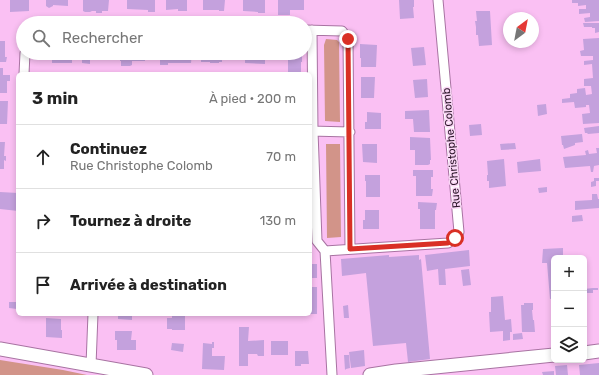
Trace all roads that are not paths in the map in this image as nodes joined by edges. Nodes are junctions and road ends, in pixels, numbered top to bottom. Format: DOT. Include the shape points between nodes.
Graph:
graph roads {
  1 [pos="438,0"];
  2 [pos="312,30"];
  3 [pos="25,60"];
  4 [pos="310,60"];
  5 [pos="24,72"];
  6 [pos="310,72"];
  7 [pos="312,131"];
  8 [pos="350,132"];
  9 [pos="350,249"];
  10 [pos="325,251"];
  11 [pos="93,316"];
  12 [pos="0,349"];
  13 [pos="599,352"];
  14 [pos="587,353"];
  15 [pos="551,356"];
  16 [pos="92,365"];
  17 [pos="146,375"];
  18 [pos="332,375"];
  19 [pos="370,375"];
  1 -- 9 [label="street, Rue Christophe Colomb" via="458,232 448,243"];
  2 -- 8 [label="street" via="342,31 348,39"];
  3 -- 5 [label="street"];
  4 -- 6 [label="street"];
  7 -- 8 [label="street"];
  7 -- 10 [label="street" via="317,241"];
  8 -- 9 [label="street"];
  9 -- 10 [label="street, Rue Christophe Colomb"];
  10 -- 18 [label="street"];
  11 -- 16 [label="street"];
  12 -- 16 [label="street"];
  13 -- 14 [label="street"];
  15 -- 19 [label="street"];
  16 -- 17 [label="street"];
}
